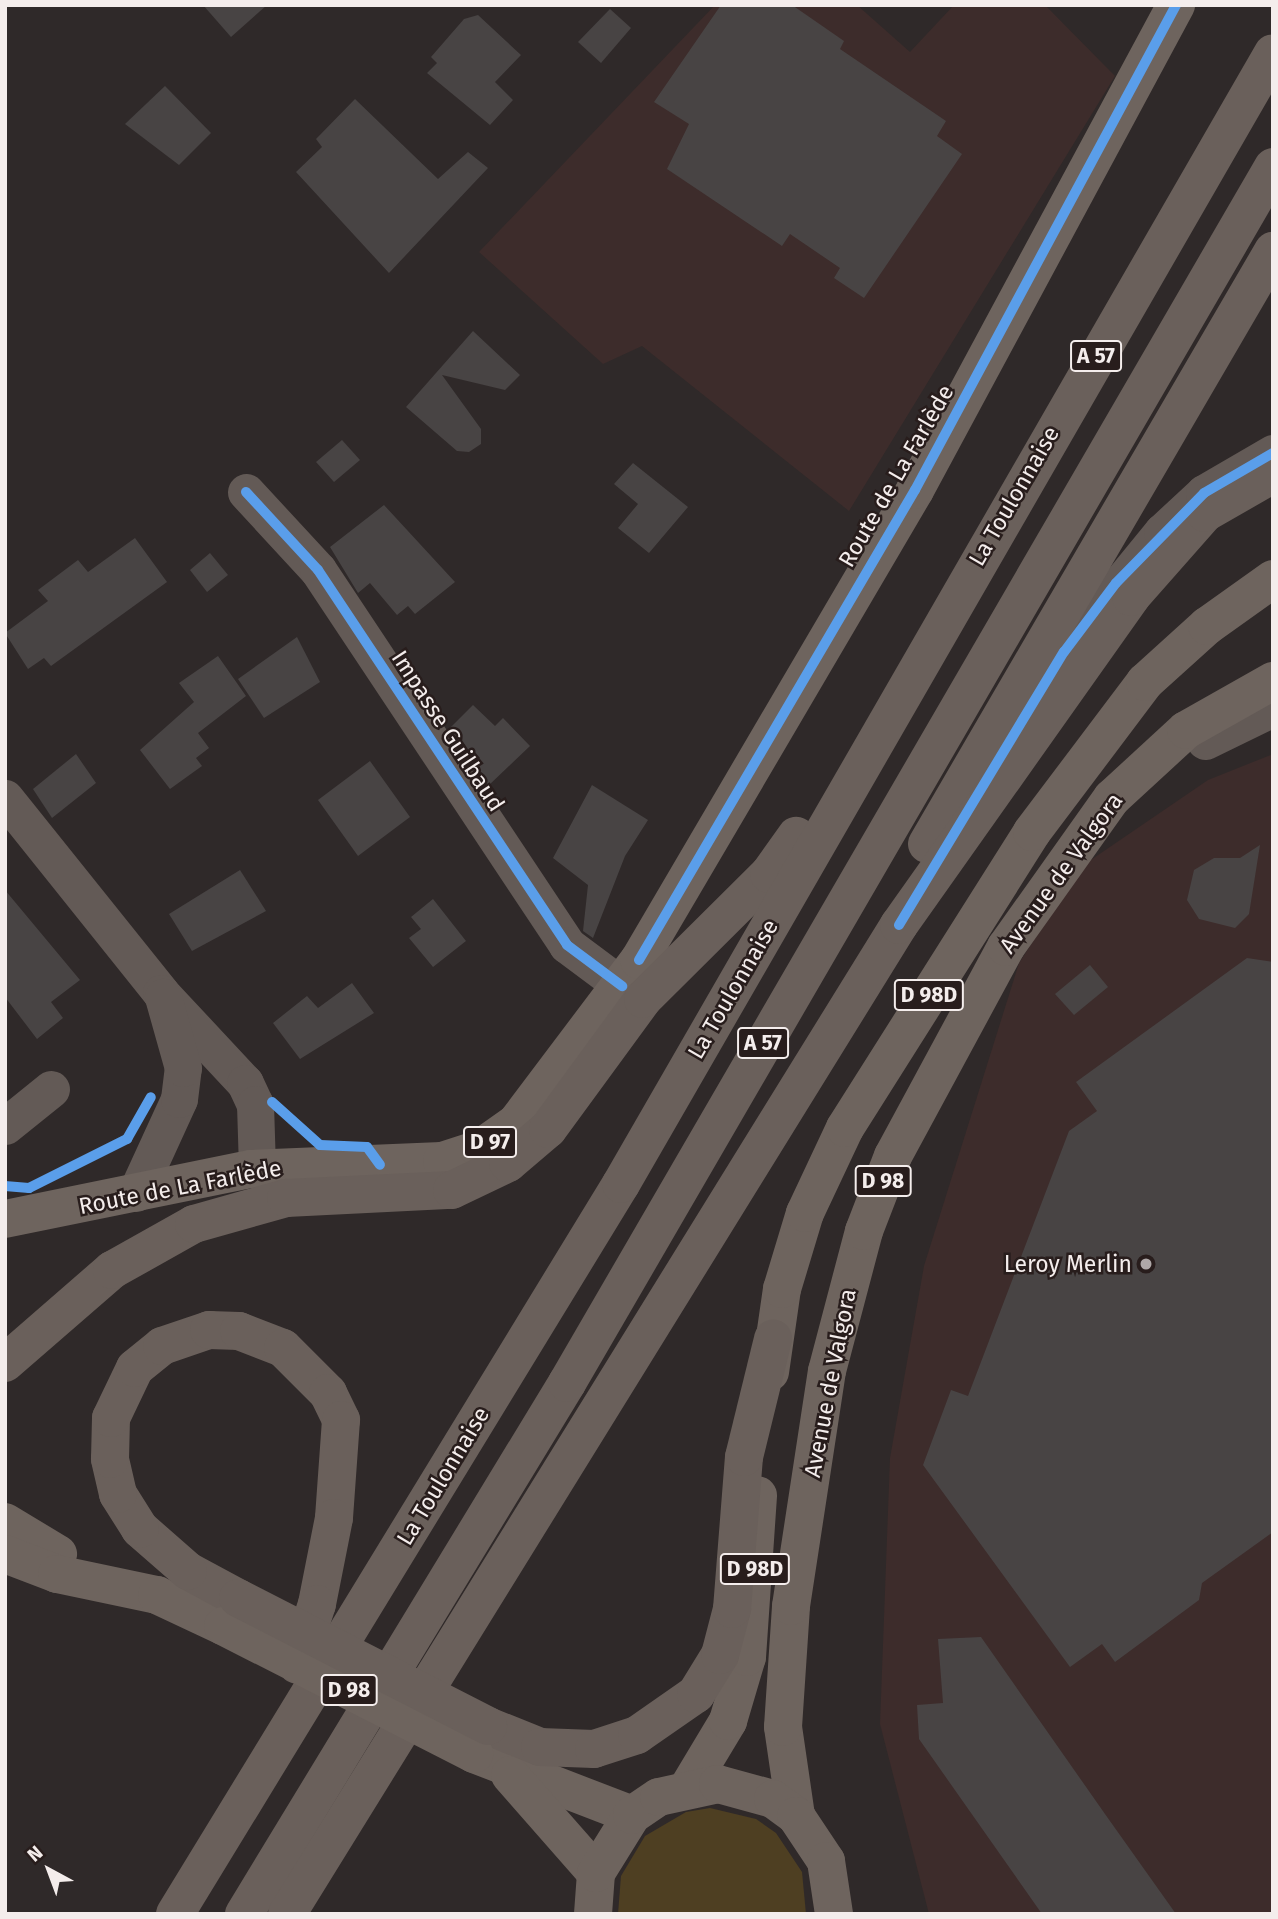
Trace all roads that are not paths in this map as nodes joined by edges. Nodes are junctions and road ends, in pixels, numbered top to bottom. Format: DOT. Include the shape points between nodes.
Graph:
graph roads {
  1 [pos="1176,5"];
  2 [pos="1273,53"];
  3 [pos="1273,167"];
  4 [pos="1273,251"];
  5 [pos="1273,453"];
  6 [pos="1273,474"];
  7 [pos="246,492"];
  8 [pos="1273,579"];
  9 [pos="919,659"];
  10 [pos="1273,681"];
  11 [pos="1273,709"];
  12 [pos="5,798"];
  13 [pos="1074,848"];
  14 [pos="900,925"];
  15 [pos="622,986"];
  16 [pos="161,993"];
  17 [pos="51,1089"];
  18 [pos="5,1126"];
  19 [pos="257,1168"];
  20 [pos="136,1193"];
  21 [pos="5,1219"];
  22 [pos="773,1339"];
  23 [pos="5,1363"];
  24 [pos="598,1408"];
  25 [pos="5,1522"];
  26 [pos="5,1554"];
  27 [pos="97,1581"];
  28 [pos="230,1612"];
  29 [pos="489,1749"];
  30 [pos="689,1786"];
  31 [pos="240,1808"];
  32 [pos="632,1815"];
  33 [pos="796,1816"];
  34 [pos="332,1843"];
  35 [pos="596,1873"];
  36 [pos="176,1914"];
  37 [pos="244,1914"];
  38 [pos="287,1914"];
  39 [pos="301,1914"];
  40 [pos="593,1914"];
  41 [pos="834,1914"];
  1 -- 15 [label="main road, Route de La Farlède / D 97" via="915,490"];
  2 -- 9 [label="highway, La Toulonnaise / A 57"];
  3 -- 37 [label="highway, A 57" via="567,1382"];
  4 -- 24 [label="highway"];
  5 -- 14 [label="street" via="1205,493 1116,583 1064,652"];
  6 -- 14 [label="highway" via="1205,513 1131,597"];
  7 -- 15 [label="street, Impasse Guilbaud" via="318,570 567,944"];
  8 -- 22 [label="main road, D 98D" via="1206,625 1145,682 1032,832 845,1128 805,1213"];
  9 -- 23 [label="highway" via="769,874 643,999 548,1129 523,1153 452,1191 286,1198 194,1224 112,1270"];
  9 -- 31 [label="highway, La Toulonnaise / A 57" via="621,1184"];
  10 -- 13 [label="main road, Avenue de Valgora / D 98" via="1216,709 1162,749"];
  11 -- 13 [label="street" via="1198,745"];
  12 -- 16 [label="street"];
  13 -- 33 [label="main road, Avenue de Valgora / D 98" via="1006,947 916,1105 843,1301 787,1647 785,1769"];
  14 -- 24 [label="highway"];
  15 -- 19 [label="main road, Route de La Farlède / D 97" via="540,1097 502,1136 479,1149 421,1164"];
  16 -- 19 [label="street" via="245,1083 255,1104"];
  16 -- 20 [label="street" via="183,1068 179,1099"];
  17 -- 18 [label="street"];
  19 -- 20 [label="main road, Route de La Farlède / D 97"];
  20 -- 21 [label="main road, Route de La Farlède / D 97"];
  22 -- 29 [label="highway" via="744,1457 732,1609 720,1655 696,1694 637,1735 594,1749"];
  22 -- 30 [label="main road, D 98D" via="747,1657 728,1721"];
  24 -- 34 [label="highway"];
  25 -- 27 [label="main road"];
  26 -- 27 [label="main road"];
  27 -- 28 [label="main road"];
  28 -- 29 [label="highway, bridge"];
  28 -- 31 [label="highway" via="140,1529 118,1494 110,1460 111,1418 135,1368 162,1346 209,1330 239,1331 283,1348 328,1393 344,1434 317,1604"];
  29 -- 32 [label="main road"];
  29 -- 35 [label="main road"];
  30 -- 32 [label="main road"];
  30 -- 33 [label="main road" via="747,1789"];
  31 -- 36 [label="highway, La Toulonnaise / A 57"];
  32 -- 35 [label="main road"];
  33 -- 41 [label="main road" via="826,1861"];
  34 -- 38 [label="highway"];
  34 -- 39 [label="highway"];
  35 -- 40 [label="main road"];
}
